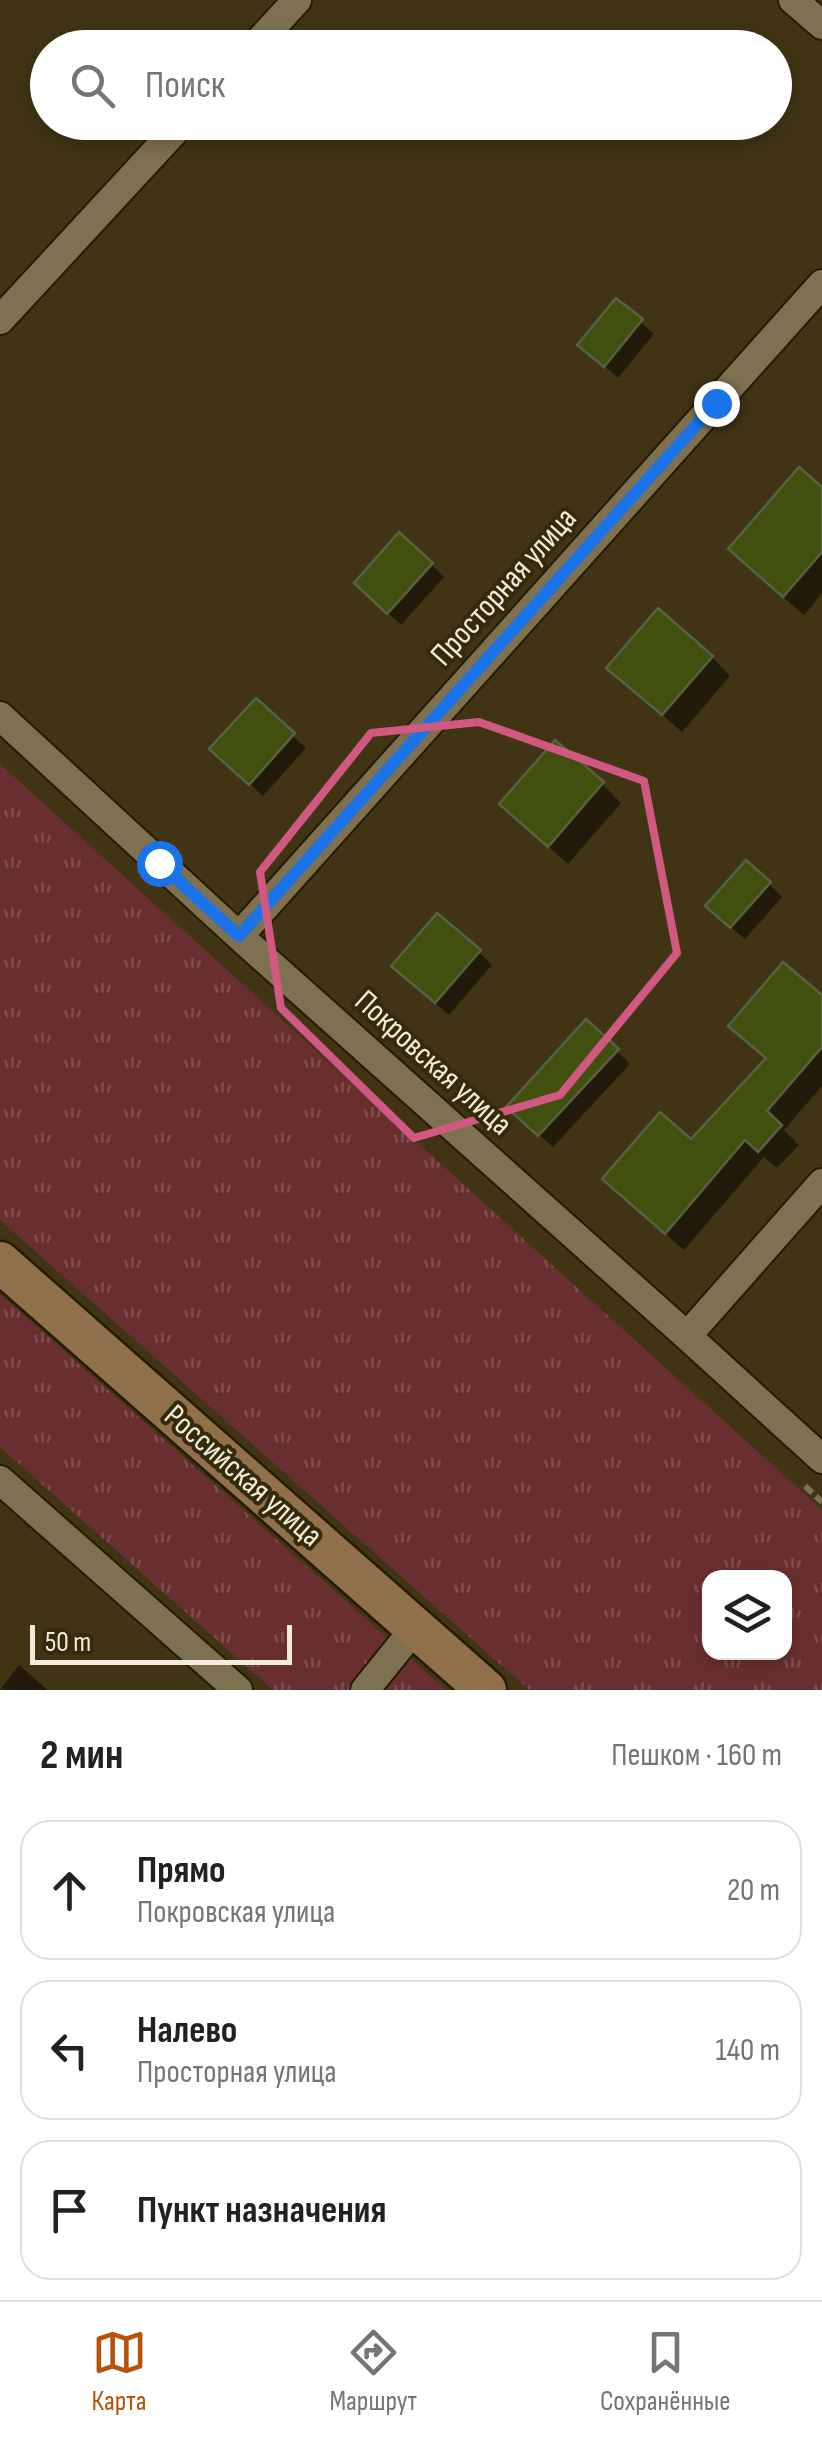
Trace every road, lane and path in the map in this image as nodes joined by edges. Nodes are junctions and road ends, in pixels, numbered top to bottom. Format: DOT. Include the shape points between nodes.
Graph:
graph roads {
  1 [pos="297,0"];
  2 [pos="793,0"];
  3 [pos="822,25"];
  4 [pos="270,30"];
  5 [pos="166,140"];
  6 [pos="822,284"];
  7 [pos="0,320"];
  8 [pos="0,716"];
  9 [pos="239,936"];
  10 [pos="822,1183"];
  11 [pos="0,1262"];
  12 [pos="687,1336"];
  13 [pos="822,1460"];
  14 [pos="0,1480"];
  15 [pos="415,1628"];
  16 [pos="238,1690"];
  17 [pos="365,1690"];
  18 [pos="486,1690"];
  1 -- 4 [label="street"];
  2 -- 3 [label="street"];
  5 -- 7 [label="street"];
  6 -- 9 [label="street, Просторная улица"];
  8 -- 9 [label="street, Покровская улица"];
  9 -- 12 [label="street, Покровская улица"];
  10 -- 12 [label="street"];
  11 -- 15 [label="main road, Российская улица"];
  12 -- 13 [label="street, Покровская улица"];
  14 -- 16 [label="street"];
  15 -- 17 [label="street"];
  15 -- 18 [label="main road, Российская улица"];
}
